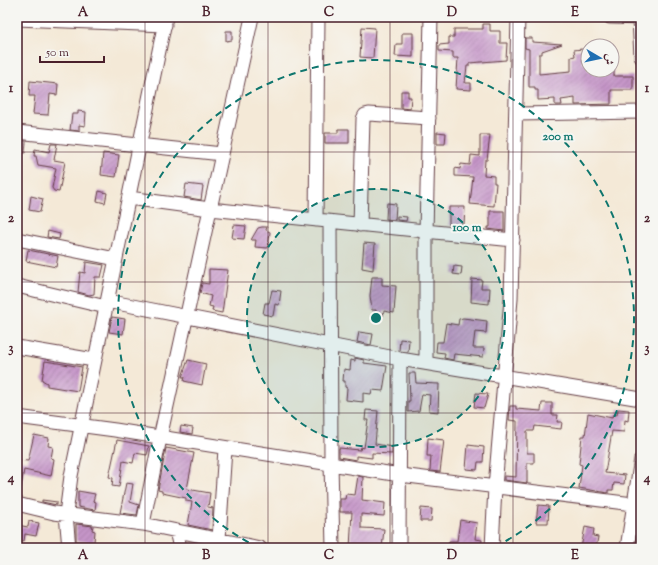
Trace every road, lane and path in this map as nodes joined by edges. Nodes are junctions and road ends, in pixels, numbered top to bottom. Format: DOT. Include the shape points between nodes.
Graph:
graph roads {
  1 [pos="252,17"];
  2 [pos="318,17"];
  3 [pos="431,17"];
  4 [pos="518,17"];
  5 [pos="610,17"];
  6 [pos="640,18"];
  7 [pos="17,19"];
  8 [pos="166,21"];
  9 [pos="641,56"];
  10 [pos="641,112"];
  11 [pos="517,114"];
  12 [pos="429,118"];
  13 [pos="17,132"];
  14 [pos="140,146"];
  15 [pos="222,154"];
  16 [pos="129,198"];
  17 [pos="210,209"];
  18 [pos="316,220"];
  19 [pos="330,222"];
  20 [pos="360,225"];
  21 [pos="426,232"];
  22 [pos="17,239"];
  23 [pos="513,240"];
  24 [pos="116,258"];
  25 [pos="17,286"];
  26 [pos="106,304"];
  27 [pos="186,317"];
  28 [pos="331,346"];
  29 [pos="17,347"];
  30 [pos="400,359"];
  31 [pos="94,360"];
  32 [pos="426,363"];
  33 [pos="505,376"];
  34 [pos="641,399"];
  35 [pos="17,417"];
  36 [pos="80,426"];
  37 [pos="160,438"];
  38 [pos="225,449"];
  39 [pos="641,459"];
  40 [pos="331,463"];
  41 [pos="400,475"];
  42 [pos="495,487"];
  43 [pos="17,504"];
  44 [pos="637,505"];
  45 [pos="66,514"];
  46 [pos="143,524"];
  47 [pos="176,531"];
  48 [pos="219,539"];
  49 [pos="70,548"];
  50 [pos="180,548"];
  51 [pos="260,548"];
  52 [pos="333,548"];
  53 [pos="399,548"];
  54 [pos="492,548"];
  55 [pos="627,548"];
  1 -- 15 [label="street"];
  2 -- 18 [label="street"];
  3 -- 12 [label="street"];
  4 -- 11 [label="street"];
  5 -- 6 [label="street"];
  6 -- 9 [label="street"];
  7 -- 8 [label="street"];
  8 -- 14 [label="street"];
  10 -- 11 [label="street"];
  11 -- 23 [label="street"];
  12 -- 20 [label="street" via="365,115"];
  12 -- 21 [label="street"];
  13 -- 14 [label="street"];
  14 -- 15 [label="street"];
  14 -- 16 [label="street"];
  15 -- 17 [label="street"];
  16 -- 17 [label="street"];
  16 -- 24 [label="street"];
  17 -- 18 [label="street"];
  17 -- 27 [label="street"];
  18 -- 19 [label="street"];
  19 -- 20 [label="street"];
  19 -- 28 [label="street"];
  20 -- 21 [label="street"];
  21 -- 23 [label="street"];
  21 -- 32 [label="street"];
  22 -- 24 [label="street"];
  23 -- 33 [label="street"];
  24 -- 26 [label="street"];
  25 -- 26 [label="street"];
  26 -- 27 [label="street"];
  26 -- 31 [label="street"];
  27 -- 28 [label="street"];
  27 -- 37 [label="street"];
  28 -- 30 [label="street"];
  28 -- 40 [label="street"];
  29 -- 31 [label="street"];
  30 -- 32 [label="street"];
  30 -- 41 [label="street"];
  31 -- 36 [label="street"];
  32 -- 33 [label="street"];
  33 -- 34 [label="street"];
  33 -- 42 [label="street"];
  35 -- 36 [label="street"];
  36 -- 37 [label="street"];
  36 -- 45 [label="street"];
  37 -- 38 [label="street"];
  37 -- 46 [label="street"];
  38 -- 40 [label="street"];
  38 -- 48 [label="street"];
  39 -- 44 [label="street"];
  40 -- 41 [label="street"];
  40 -- 52 [label="street"];
  41 -- 42 [label="street"];
  41 -- 53 [label="street"];
  42 -- 44 [label="street"];
  42 -- 54 [label="street"];
  43 -- 45 [label="street"];
  44 -- 55 [label="street"];
  45 -- 46 [label="street"];
  45 -- 49 [label="street"];
  46 -- 47 [label="street"];
  47 -- 48 [label="street"];
  47 -- 50 [label="street"];
  48 -- 51 [label="street"];
}
